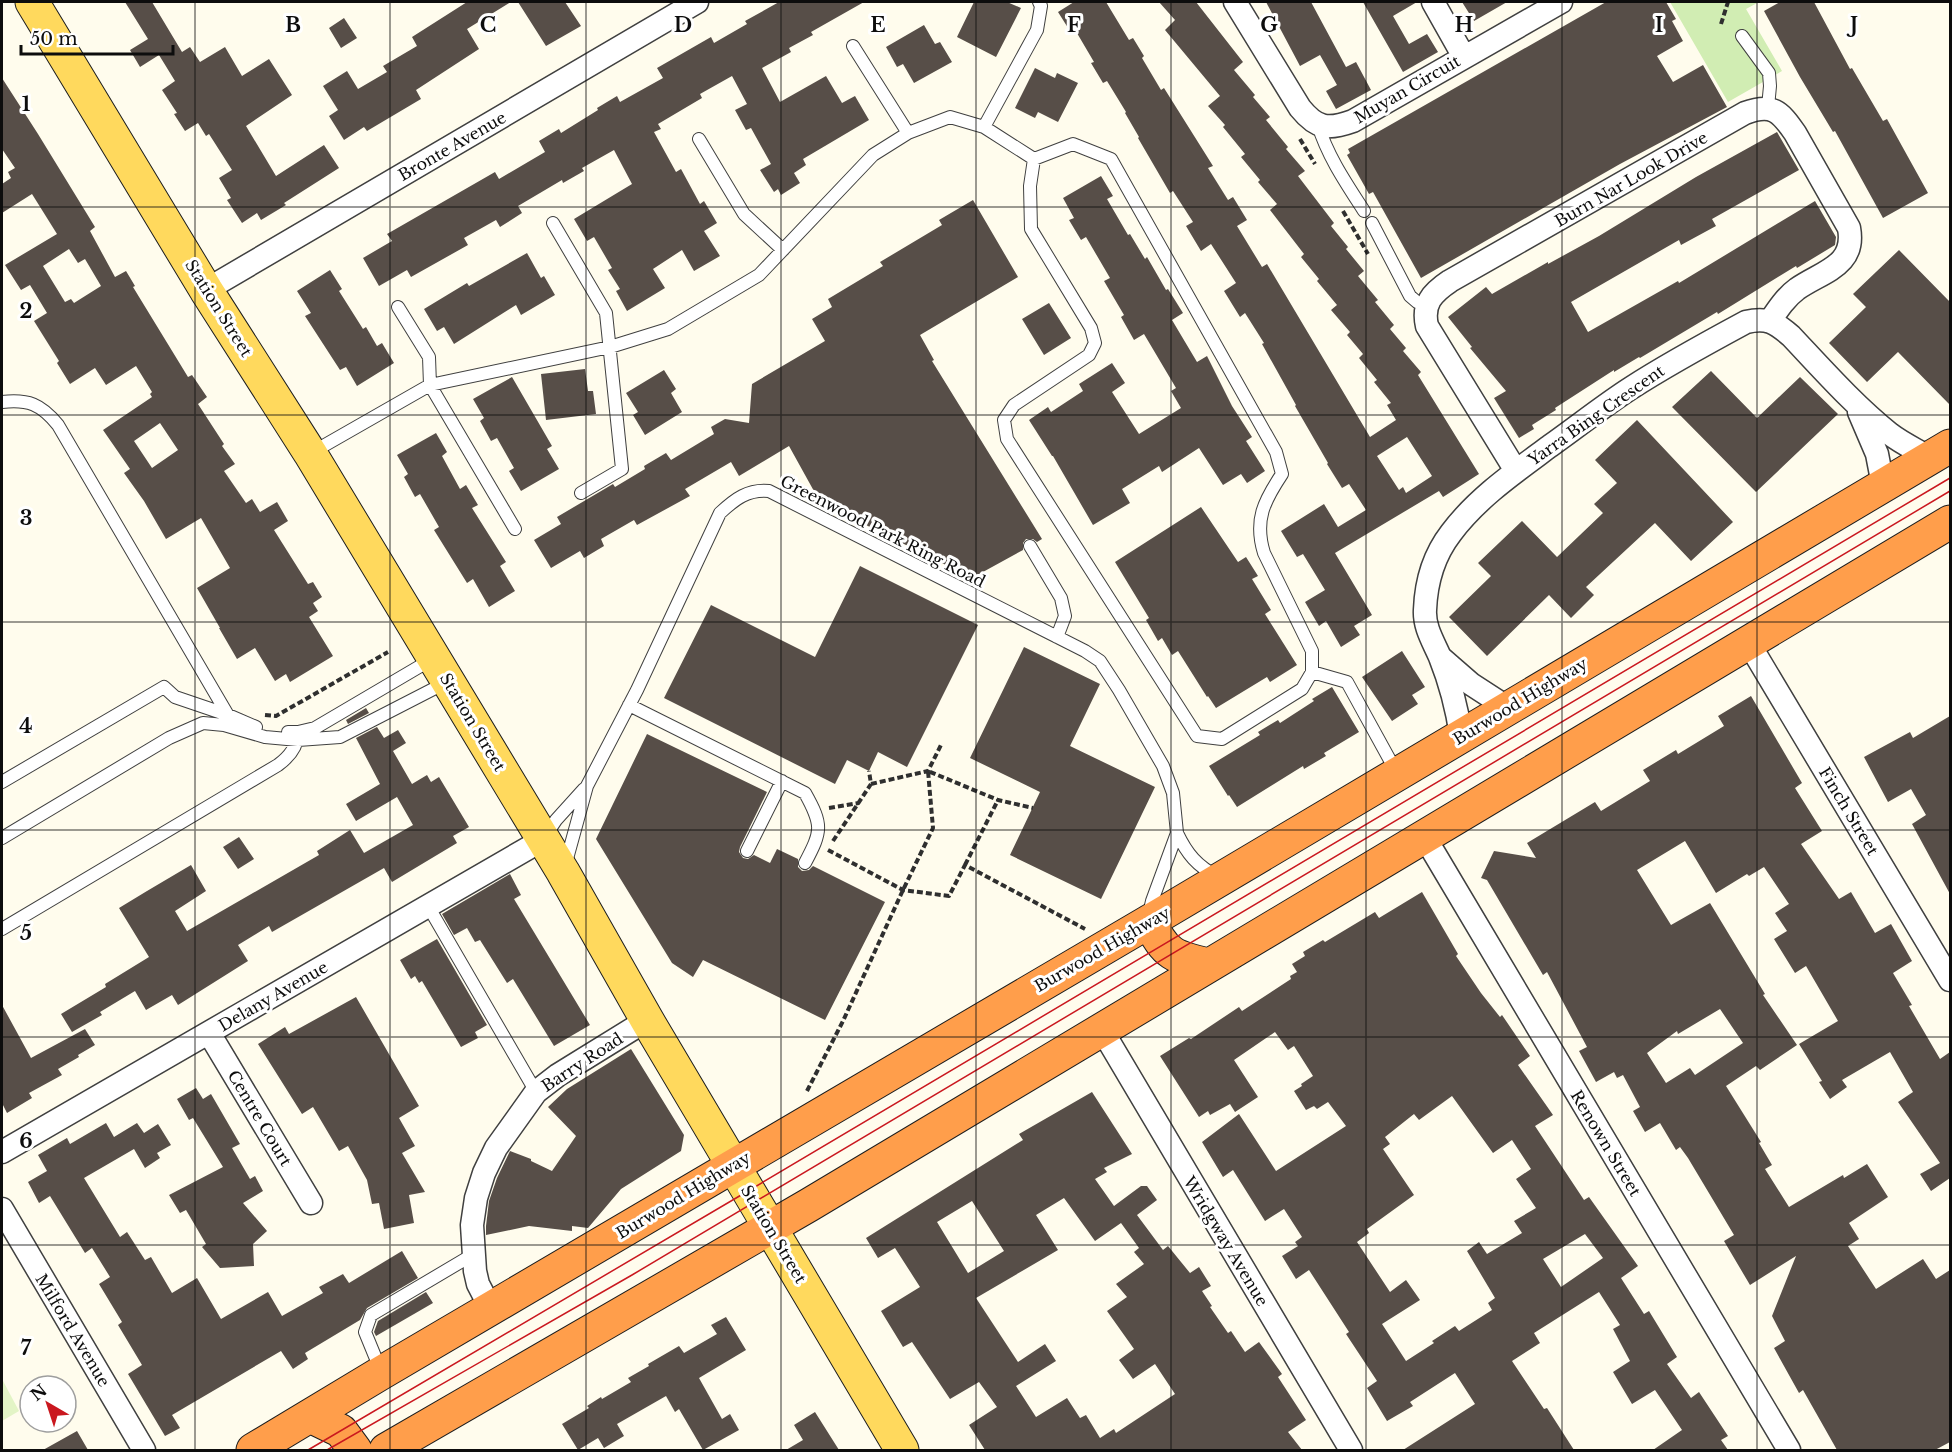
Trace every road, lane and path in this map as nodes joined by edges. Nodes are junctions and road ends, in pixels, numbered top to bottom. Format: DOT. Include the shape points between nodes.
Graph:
graph roads {
  1 [pos="32,2"];
  2 [pos="698,2"];
  3 [pos="1039,2"];
  4 [pos="1236,2"];
  5 [pos="1433,2"];
  6 [pos="1561,2"];
  7 [pos="1728,2"];
  8 [pos="1721,24"];
  9 [pos="1742,36"];
  10 [pos="854,46"];
  11 [pos="1464,57"];
  12 [pos="1768,107"];
  13 [pos="1318,125"];
  14 [pos="984,128"];
  15 [pos="908,133"];
  16 [pos="1299,136"];
  17 [pos="699,139"];
  18 [pos="1034,159"];
  19 [pos="1317,167"];
  20 [pos="1341,208"];
  21 [pos="1364,211"];
  22 [pos="553,223"];
  23 [pos="1372,223"];
  24 [pos="783,250"];
  25 [pos="1372,260"];
  26 [pos="206,290"];
  27 [pos="1427,306"];
  28 [pos="398,307"];
  29 [pos="1770,321"];
  30 [pos="610,347"];
  31 [pos="430,384"];
  32 [pos="2,402"];
  33 [pos="1854,403"];
  34 [pos="1940,452"];
  35 [pos="310,453"];
  36 [pos="1516,471"];
  37 [pos="1883,485"];
  38 [pos="581,493"];
  39 [pos="1950,522"];
  40 [pos="515,530"];
  41 [pos="1030,546"];
  42 [pos="1057,637"];
  43 [pos="1748,642"];
  44 [pos="388,652"];
  45 [pos="1439,656"];
  46 [pos="441,670"];
  47 [pos="1312,672"];
  48 [pos="629,705"];
  49 [pos="1508,708"];
  50 [pos="258,714"];
  51 [pos="228,715"];
  52 [pos="239,730"];
  53 [pos="298,736"];
  54 [pos="1461,736"];
  55 [pos="942,743"];
  56 [pos="869,771"];
  57 [pos="928,771"];
  58 [pos="1398,774"];
  59 [pos="782,781"];
  60 [pos="2,782"];
  61 [pos="871,784"];
  62 [pos="587,786"];
  63 [pos="998,800"];
  64 [pos="859,803"];
  65 [pos="828,808"];
  66 [pos="1033,808"];
  67 [pos="1177,833"];
  68 [pos="1424,836"];
  69 [pos="2,838"];
  70 [pos="544,839"];
  71 [pos="747,851"];
  72 [pos="806,863"];
  73 [pos="965,865"];
  74 [pos="563,872"];
  75 [pos="1220,878"];
  76 [pos="903,890"];
  77 [pos="428,906"];
  78 [pos="1149,921"];
  79 [pos="2,929"];
  80 [pos="1086,930"];
  81 [pos="1209,965"];
  82 [pos="1950,980"];
  83 [pos="647,1020"];
  84 [pos="1101,1030"];
  85 [pos="209,1033"];
  86 [pos="536,1092"];
  87 [pos="805,1097"];
  88 [pos="2,1152"];
  89 [pos="733,1166"];
  90 [pos="311,1203"];
  91 [pos="2,1209"];
  92 [pos="771,1227"];
  93 [pos="474,1254"];
  94 [pos="491,1309"];
  95 [pos="381,1372"];
  96 [pos="310,1416"];
  97 [pos="144,1450"];
  98 [pos="253,1450"];
  99 [pos="356,1450"];
  100 [pos="387,1450"];
  101 [pos="902,1450"];
  102 [pos="1351,1450"];
  103 [pos="1789,1450"];
  1 -- 26 [label="main road, Station Street"];
  2 -- 26 [label="street, Bronte Avenue"];
  3 -- 14 [label="lane" via="1036,30"];
  4 -- 13 [label="street" via="1300,108"];
  5 -- 11 [label="street"];
  6 -- 11 [label="street, Muyan Circuit"];
  7 -- 8 [label="path"];
  9 -- 12 [label="lane" via="1769,73"];
  10 -- 15 [label="lane"];
  11 -- 13 [label="street, Muyan Circuit" via="1353,121 1336,127"];
  12 -- 27 [label="street, Burn Nar Look Drive" via="1745,113 1450,281 1432,296"];
  12 -- 29 [label="street" via="1786,120 1795,134 1849,228 1851,240 1848,254 1839,263 1796,290"];
  13 -- 21 [label="lane" via="1330,157"];
  14 -- 15 [label="lane" via="950,117"];
  14 -- 18 [label="lane"];
  15 -- 24 [label="lane" via="873,155"];
  16 -- 19 [label="path"];
  17 -- 24 [label="lane" via="744,214"];
  18 -- 47 [label="lane" via="1073,144 1111,159 1276,452 1282,474 1260,517 1259,537 1312,651"];
  18 -- 47 [label="lane" via="1031,229 1091,328 1095,343 1089,355 1014,405 1004,420 1007,439 1197,736 1222,739 1302,689"];
  20 -- 25 [label="path"];
  22 -- 30 [label="lane" via="606,313"];
  23 -- 27 [label="lane" via="1410,296"];
  24 -- 30 [label="lane" via="759,275 668,329"];
  26 -- 35 [label="main road, Station Street"];
  27 -- 36 [label="street" via="1427,326"];
  28 -- 31 [label="lane" via="429,357"];
  29 -- 33 [label="street" via="1791,336"];
  29 -- 36 [label="street, Yarra Bing Crescent" via="1746,322 1658,371"];
  30 -- 31 [label="lane"];
  30 -- 38 [label="lane" via="622,469"];
  31 -- 35 [label="lane"];
  31 -- 40 [label="lane"];
  32 -- 51 [label="lane" via="27,401 50,414 58,425"];
  33 -- 34 [label="street" via="1904,444"];
  33 -- 37 [label="street" via="1877,454"];
  34 -- 37 [label="highway, Burwood Highway"];
  35 -- 46 [label="main road, Station Street"];
  36 -- 45 [label="street, Yarra Bing Crescent" via="1469,511 1449,535 1435,561 1427,586 1425,613 1429,636"];
  37 -- 49 [label="highway, Burwood Highway"];
  39 -- 43 [label="highway"];
  41 -- 42 [label="lane" via="1061,598 1065,616"];
  42 -- 48 [label="lane, Greenwood Park Ring Road" via="769,491 759,490 741,496 720,513"];
  42 -- 67 [label="lane, Greenwood Park Ring Road" via="1094,656 1105,667 1169,781"];
  43 -- 68 [label="highway"];
  43 -- 82 [label="street, Finch Street"];
  44 -- 50 [label="path" via="276,716"];
  45 -- 49 [label="street, Yarra Bing Crescent" via="1471,684"];
  45 -- 54 [label="street, Yarra Bing Crescent" via="1455,701"];
  46 -- 53 [label="lane"];
  46 -- 53 [label="lane" via="340,737"];
  46 -- 70 [label="main road, Station Street"];
  47 -- 58 [label="lane" via="1347,682"];
  48 -- 59 [label="lane"];
  48 -- 62 [label="lane, Greenwood Park Ring Road"];
  49 -- 54 [label="highway, Burwood Highway"];
  51 -- 52 [label="lane"];
  51 -- 53 [label="lane" via="251,726"];
  51 -- 60 [label="lane" via="175,697 164,687"];
  52 -- 53 [label="lane" via="265,737"];
  52 -- 69 [label="lane" via="203,723 169,738"];
  53 -- 79 [label="lane" via="289,756 278,765"];
  54 -- 58 [label="highway, Burwood Highway"];
  55 -- 57 [label="path"];
  56 -- 61 [label="path"];
  57 -- 61 [label="path"];
  57 -- 63 [label="path"];
  57 -- 76 [label="path" via="933,828"];
  58 -- 75 [label="highway, Burwood Highway"];
  59 -- 71 [label="lane"];
  59 -- 72 [label="lane" via="805,793 819,824 818,839"];
  61 -- 64 [label="path"];
  62 -- 70 [label="lane"];
  62 -- 74 [label="lane"];
  63 -- 66 [label="path"];
  63 -- 73 [label="path"];
  64 -- 65 [label="path"];
  64 -- 76 [label="path" via="827,851"];
  67 -- 75 [label="lane" via="1193,860"];
  67 -- 78 [label="lane" via="1152,901"];
  68 -- 81 [label="highway"];
  68 -- 103 [label="street, Renown Street"];
  70 -- 74 [label="main road, Station Street"];
  70 -- 77 [label="street, Delany Avenue"];
  73 -- 76 [label="path" via="950,896"];
  73 -- 80 [label="path"];
  74 -- 83 [label="main road, Station Street"];
  75 -- 78 [label="highway, Burwood Highway"];
  76 -- 87 [label="path"];
  77 -- 85 [label="street, Delany Avenue"];
  77 -- 86 [label="lane"];
  78 -- 81 [label="highway" via="1171,953"];
  78 -- 89 [label="highway, Burwood Highway"];
  81 -- 84 [label="highway"];
  83 -- 86 [label="street, Barry Road"];
  83 -- 89 [label="main road, Station Street"];
  84 -- 92 [label="highway"];
  84 -- 102 [label="street, Wridgway Avenue"];
  85 -- 88 [label="street, Delany Avenue"];
  85 -- 90 [label="street, Centre Court"];
  86 -- 93 [label="street, Barry Road" via="510,1126 484,1173 472,1225"];
  89 -- 92 [label="main road, Station Street"];
  89 -- 94 [label="highway, Burwood Highway"];
  91 -- 97 [label="street, Milford Avenue"];
  92 -- 100 [label="highway"];
  92 -- 101 [label="main road, Station Street"];
  93 -- 94 [label="street, Barry Road" via="478,1284"];
  93 -- 95 [label="lane" via="371,1315 365,1332"];
  94 -- 95 [label="highway, Burwood Highway"];
  95 -- 96 [label="highway, Burwood Highway"];
  96 -- 98 [label="highway, Burwood Highway"];
  96 -- 99 [label="highway" via="341,1431"];
}
